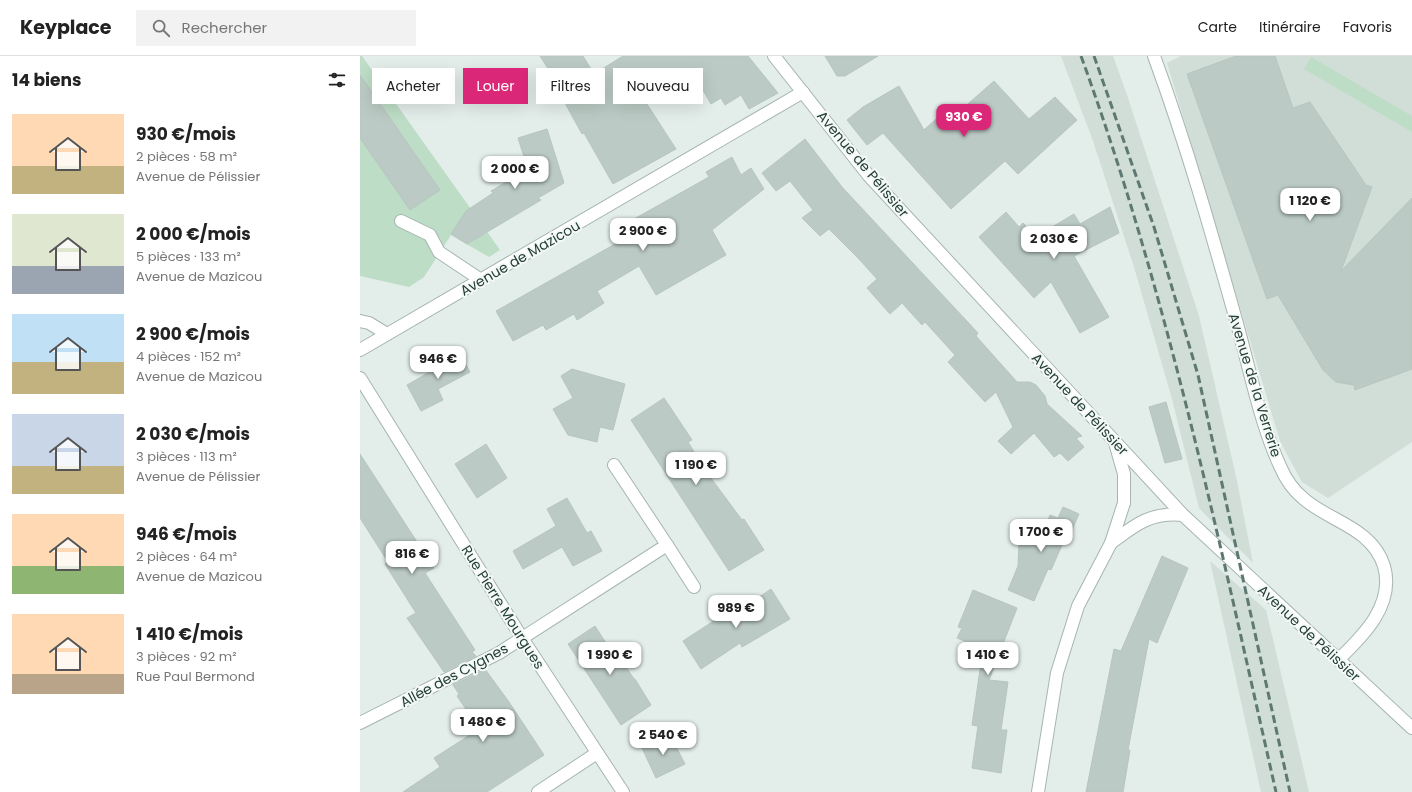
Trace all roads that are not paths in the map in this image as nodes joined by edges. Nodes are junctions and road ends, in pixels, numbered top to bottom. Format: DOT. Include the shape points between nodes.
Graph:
graph roads {
  1 [pos="774,56"];
  2 [pos="1154,56"];
  3 [pos="803,92"];
  4 [pos="401,222"];
  5 [pos="481,280"];
  6 [pos="360,321"];
  7 [pos="388,334"];
  8 [pos="360,350"];
  9 [pos="360,378"];
  10 [pos="1116,443"];
  11 [pos="614,465"];
  12 [pos="1183,515"];
  13 [pos="1111,543"];
  14 [pos="667,545"];
  15 [pos="694,587"];
  16 [pos="522,638"];
  17 [pos="1338,660"];
  18 [pos="360,723"];
  19 [pos="1412,728"];
  20 [pos="597,753"];
  21 [pos="538,792"];
  22 [pos="623,792"];
  23 [pos="1038,792"];
  1 -- 3 [label="street, Avenue de Pélissier"];
  2 -- 17 [label="street, Avenue de la Verrerie" via="1202,201 1263,417 1280,465 1286,478 1303,498 1366,538 1375,548 1384,566 1386,579 1382,605 1374,620"];
  3 -- 5 [label="street, Avenue de Mazicou"];
  3 -- 10 [label="street, Avenue de Pélissier" via="869,176"];
  4 -- 5 [label="street" via="430,235 439,252"];
  5 -- 7 [label="street, Avenue de Mazicou"];
  6 -- 7 [label="street"];
  7 -- 8 [label="street, Avenue de Mazicou"];
  9 -- 16 [label="street, Rue Pierre Mourgues"];
  10 -- 12 [label="street, Avenue de Pélissier"];
  10 -- 13 [label="street" via="1124,474 1124,503"];
  11 -- 14 [label="street"];
  12 -- 13 [label="street" via="1170,514 1141,521"];
  12 -- 17 [label="street, Avenue de Pélissier"];
  13 -- 23 [label="street" via="1078,606 1057,673"];
  14 -- 15 [label="street"];
  14 -- 16 [label="street, Allée des Cygnes"];
  16 -- 18 [label="street, Allée des Cygnes" via="499,653"];
  16 -- 20 [label="street, Rue Pierre Mourgues"];
  17 -- 19 [label="street, Avenue de Pélissier"];
  20 -- 21 [label="street"];
  20 -- 22 [label="street, Rue Pierre Mourgues"];
}
